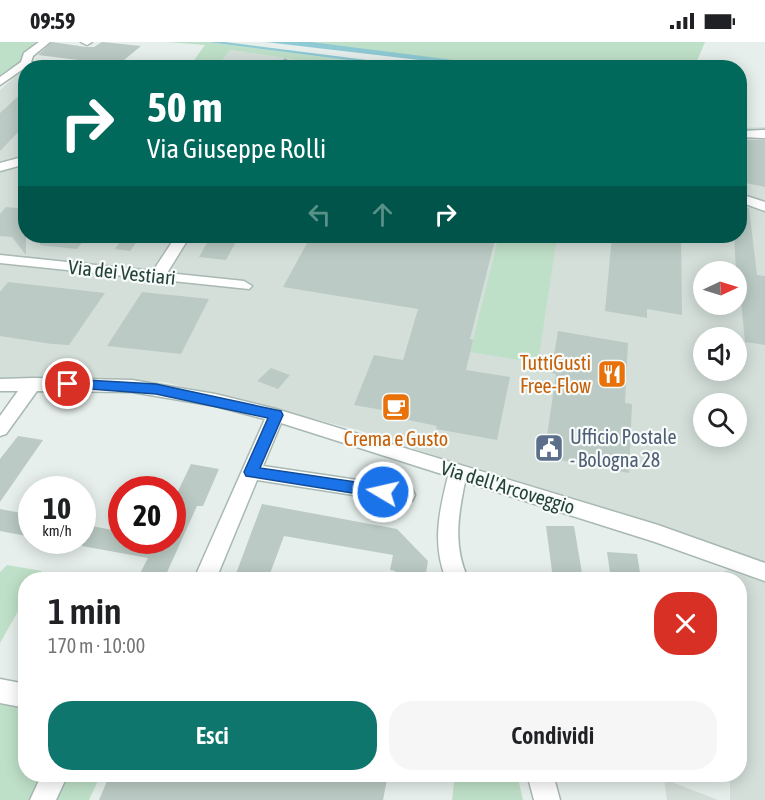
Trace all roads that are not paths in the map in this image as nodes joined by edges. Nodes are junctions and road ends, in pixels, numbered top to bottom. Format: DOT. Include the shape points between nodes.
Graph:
graph roads {
  1 [pos="45,42"];
  2 [pos="27,60"];
  3 [pos="18,67"];
  4 [pos="0,82"];
  5 [pos="747,134"];
  6 [pos="765,134"];
  7 [pos="18,162"];
  8 [pos="0,167"];
  9 [pos="747,201"];
  10 [pos="765,207"];
  11 [pos="179,243"];
  12 [pos="0,259"];
  13 [pos="158,276"];
  14 [pos="244,286"];
  15 [pos="33,384"];
  16 [pos="0,385"];
  17 [pos="276,415"];
  18 [pos="0,429"];
  19 [pos="251,472"];
  20 [pos="458,472"];
  21 [pos="405,495"];
  22 [pos="208,572"];
  23 [pos="454,572"];
  24 [pos="765,572"];
  25 [pos="0,691"];
  26 [pos="18,694"];
  27 [pos="52,782"];
  28 [pos="542,782"];
  29 [pos="43,800"];
  30 [pos="547,800"];
  1 -- 2 [label="street"];
  3 -- 4 [label="street"];
  5 -- 6 [label="street"];
  7 -- 8 [label="street"];
  9 -- 10 [label="street"];
  11 -- 13 [label="street"];
  12 -- 13 [label="street, Via dei Vestiari"];
  13 -- 14 [label="street, Via dei Vestiari"];
  15 -- 16 [label="street, Via dell'Arcoveggio"];
  15 -- 17 [label="street, Via dell'Arcoveggio" via="156,389"];
  15 -- 18 [label="street"];
  17 -- 19 [label="street"];
  17 -- 20 [label="street, Via dell'Arcoveggio"];
  19 -- 21 [label="street"];
  19 -- 22 [label="street"];
  20 -- 23 [label="street" via="446,540"];
  20 -- 24 [label="street, Via dell'Arcoveggio"];
  25 -- 26 [label="street"];
  27 -- 29 [label="street"];
  28 -- 30 [label="street"];
}
